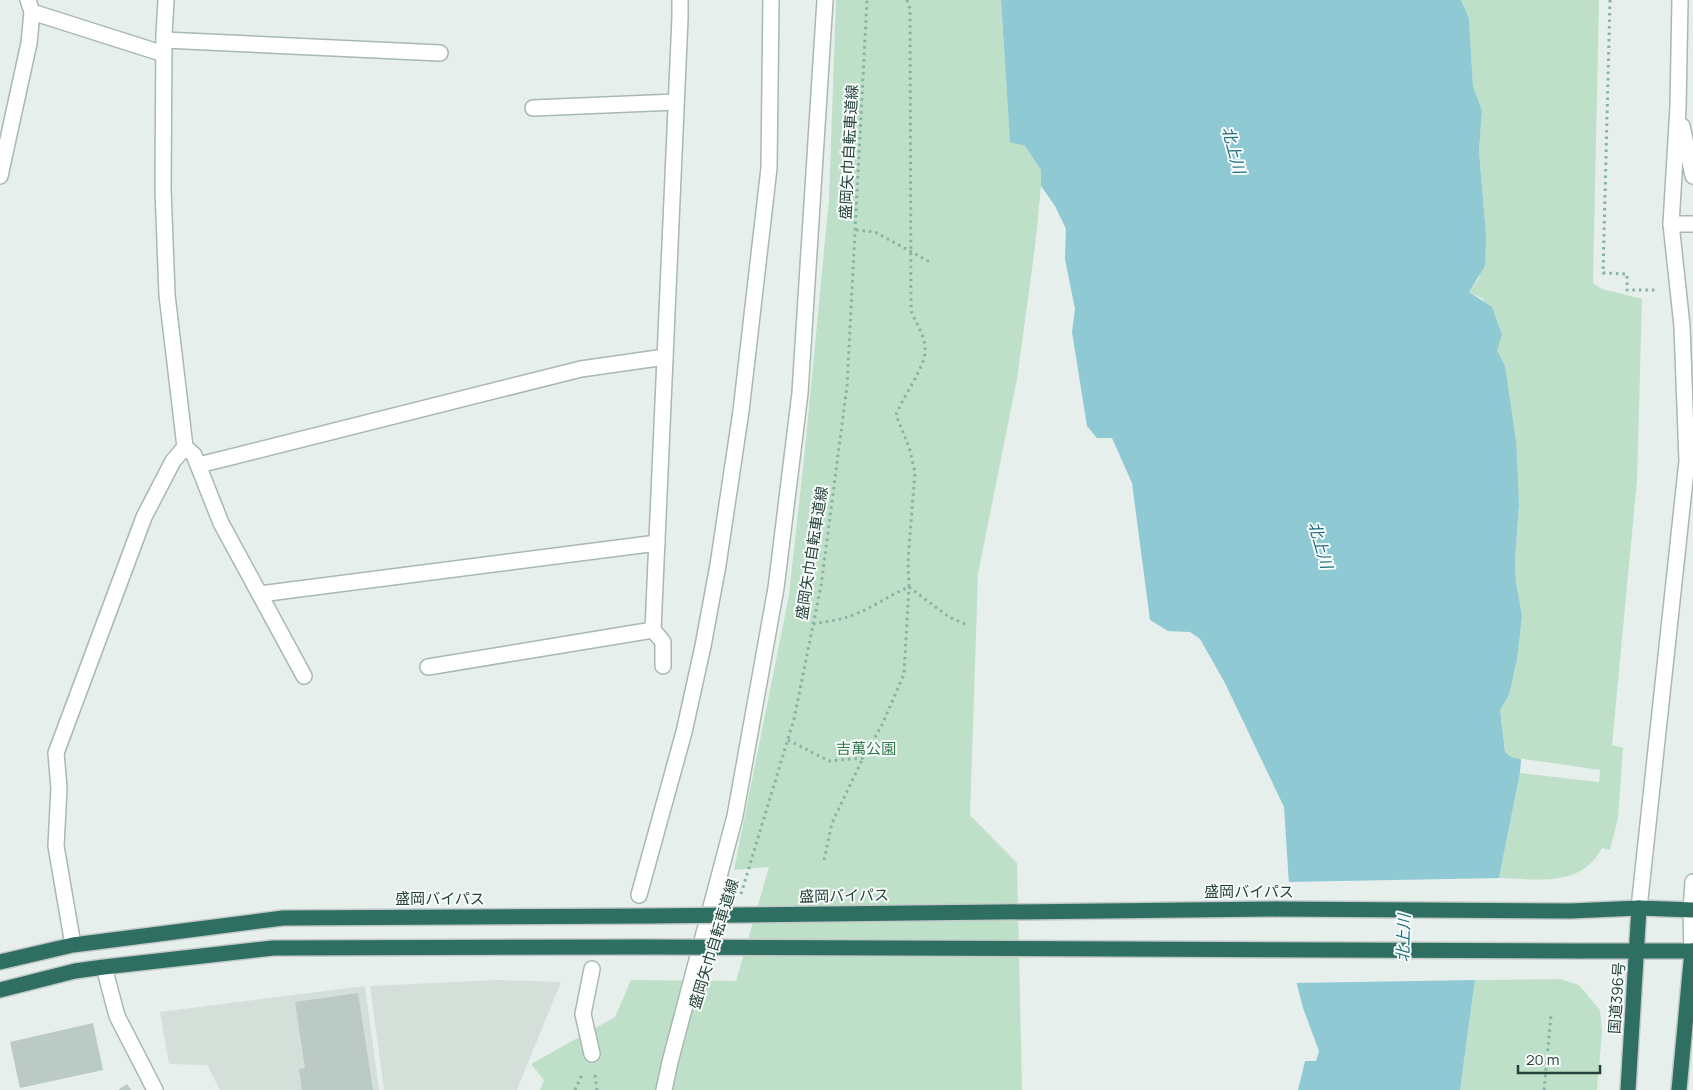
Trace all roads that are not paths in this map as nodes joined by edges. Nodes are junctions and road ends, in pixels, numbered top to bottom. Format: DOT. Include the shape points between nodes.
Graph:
graph roads {
  1 [pos="166,0"];
  2 [pos="680,0"];
  3 [pos="771,0"];
  4 [pos="826,0"];
  5 [pos="1680,0"];
  6 [pos="30,6"];
  7 [pos="164,47"];
  8 [pos="440,53"];
  9 [pos="676,102"];
  10 [pos="1678,107"];
  11 [pos="533,108"];
  12 [pos="0,176"];
  13 [pos="1693,176"];
  14 [pos="1671,224"];
  15 [pos="1693,224"];
  16 [pos="665,357"];
  17 [pos="185,447"];
  18 [pos="199,465"];
  19 [pos="657,543"];
  20 [pos="260,594"];
  21 [pos="653,630"];
  22 [pos="664,666"];
  23 [pos="428,667"];
  24 [pos="304,676"];
  25 [pos="1693,882"];
  26 [pos="639,895"];
  27 [pos="1639,908"];
  28 [pos="1692,910"];
  29 [pos="73,945"];
  30 [pos="1637,950"];
  31 [pos="1692,951"];
  32 [pos="0,962"];
  33 [pos="104,967"];
  34 [pos="592,969"];
  35 [pos="0,990"];
  36 [pos="592,1054"];
  37 [pos="155,1090"];
  38 [pos="664,1090"];
  39 [pos="1628,1090"];
  40 [pos="1679,1090"];
  1 -- 7 [label="street"];
  2 -- 9 [label="street"];
  3 -- 26 [label="street" via="769,168 718,565 684,732"];
  4 -- 38 [label="street" via="800,392 776,588 735,816"];
  5 -- 10 [label="street"];
  6 -- 7 [label="street"];
  6 -- 12 [label="street" via="29,43"];
  7 -- 8 [label="street"];
  7 -- 17 [label="street" via="163,189 167,295"];
  9 -- 11 [label="street"];
  9 -- 16 [label="street"];
  10 -- 13 [label="street"];
  10 -- 14 [label="street"];
  14 -- 15 [label="street"];
  14 -- 27 [label="street" via="1682,326 1687,461"];
  16 -- 18 [label="street" via="580,369"];
  16 -- 19 [label="street"];
  17 -- 18 [label="street" via="194,454"];
  17 -- 29 [label="street" via="173,461 144,518 56,753 59,788 56,846"];
  18 -- 20 [label="street" via="221,523"];
  19 -- 20 [label="street"];
  19 -- 21 [label="street"];
  20 -- 24 [label="street"];
  21 -- 22 [label="street" via="663,642"];
  21 -- 23 [label="street"];
  25 -- 28 [label="street"];
  27 -- 28 [label="highway, 盛岡バイパス"];
  27 -- 29 [label="highway, 盛岡バイパス, bridge" via="1571,911 1276,908 283,918"];
  27 -- 30 [label="highway, 国道396号"];
  28 -- 31 [label="street"];
  29 -- 32 [label="highway, 盛岡バイパス"];
  30 -- 31 [label="highway"];
  30 -- 33 [label="highway, bridge" via="273,948"];
  30 -- 39 [label="highway, 国道396号"];
  31 -- 40 [label="highway"];
  33 -- 35 [label="highway"];
  33 -- 37 [label="street" via="117,1016"];
  34 -- 36 [label="street" via="583,1014"];
}
